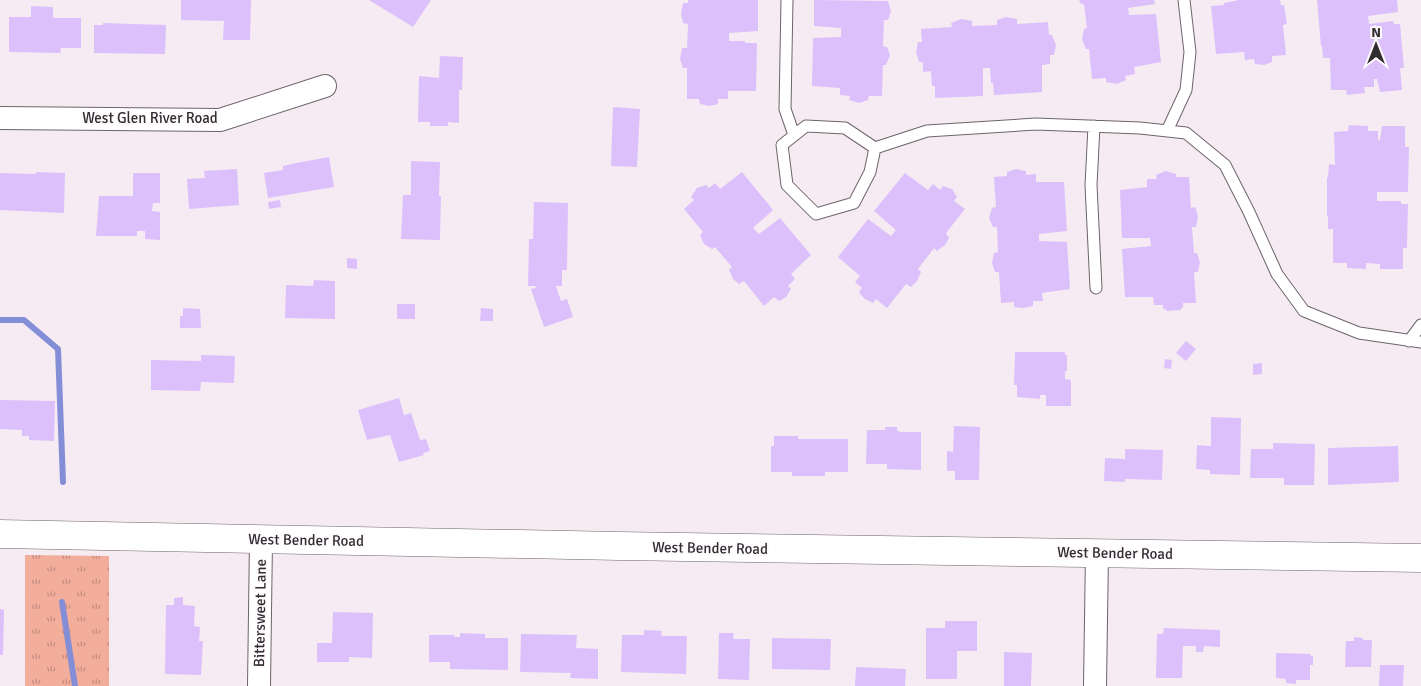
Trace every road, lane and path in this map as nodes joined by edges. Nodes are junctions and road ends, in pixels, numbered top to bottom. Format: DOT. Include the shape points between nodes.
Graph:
graph roads {
  1 [pos="787,0"];
  2 [pos="1184,0"];
  3 [pos="326,86"];
  4 [pos="0,118"];
  5 [pos="1094,126"];
  6 [pos="1167,131"];
  7 [pos="794,135"];
  8 [pos="875,148"];
  9 [pos="1096,288"];
  10 [pos="1421,325"];
  11 [pos="1415,341"];
  12 [pos="0,534"];
  13 [pos="261,539"];
  14 [pos="1097,553"];
  15 [pos="1421,558"];
  16 [pos="259,686"];
  17 [pos="1095,686"];
  1 -- 7 [label="lane" via="784,109"];
  2 -- 6 [label="lane" via="1190,52 1186,90"];
  3 -- 4 [label="street, West Glen River Road" via="220,120"];
  5 -- 6 [label="lane"];
  5 -- 8 [label="lane" via="1036,124 927,131"];
  5 -- 9 [label="lane" via="1091,185"];
  6 -- 11 [label="lane" via="1186,134 1225,165 1277,274 1304,310 1359,334"];
  7 -- 8 [label="lane" via="806,126 845,128"];
  7 -- 8 [label="lane" via="782,145 787,185 816,214 854,202 870,172"];
  10 -- 11 [label="lane"];
  12 -- 13 [label="street, West Bender Road"];
  13 -- 14 [label="street, West Bender Road"];
  13 -- 16 [label="street, Bittersweet Lane"];
  14 -- 15 [label="street, West Bender Road"];
  14 -- 17 [label="street"];
}
